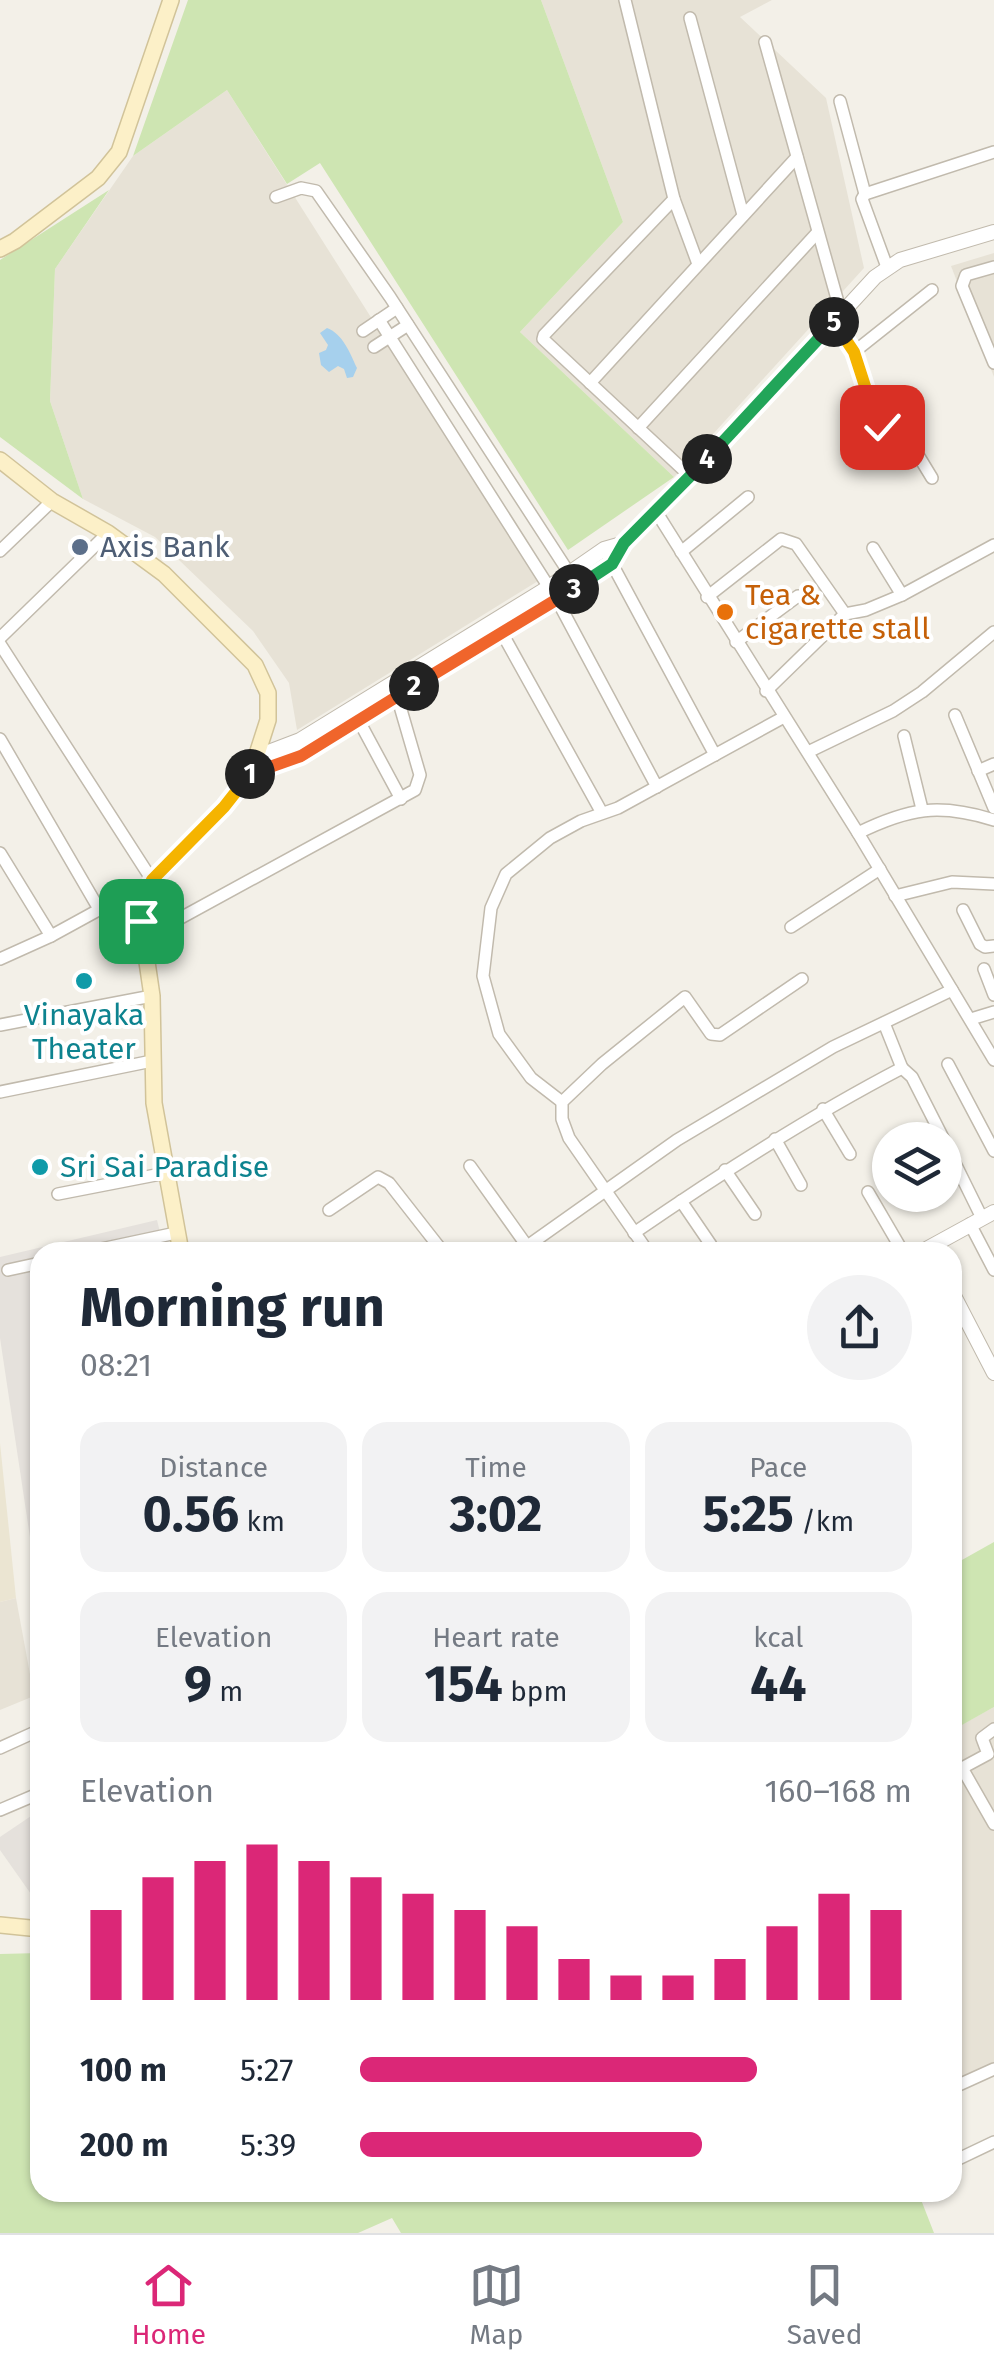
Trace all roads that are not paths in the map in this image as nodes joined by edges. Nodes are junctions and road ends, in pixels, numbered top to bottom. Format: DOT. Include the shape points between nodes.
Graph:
graph roads {
  1 [pos="171,0"];
  2 [pos="625,0"];
  3 [pos="690,18"];
  4 [pos="765,42"];
  5 [pos="840,101"];
  6 [pos="994,152"];
  7 [pos="796,157"];
  8 [pos="865,194"];
  9 [pos="281,196"];
  10 [pos="674,199"];
  11 [pos="743,215"];
  12 [pos="994,232"];
  13 [pos="817,234"];
  14 [pos="0,249"];
  15 [pos="698,264"];
  16 [pos="994,267"];
  17 [pos="886,268"];
  18 [pos="932,290"];
  19 [pos="397,308"];
  20 [pos="837,318"];
  21 [pos="379,320"];
  22 [pos="408,325"];
  23 [pos="364,331"];
  24 [pos="390,337"];
  25 [pos="374,347"];
  26 [pos="854,352"];
  27 [pos="994,363"];
  28 [pos="590,384"];
  29 [pos="638,428"];
  30 [pos="0,460"];
  31 [pos="691,477"];
  32 [pos="932,478"];
  33 [pos="748,497"];
  34 [pos="52,501"];
  35 [pos="657,513"];
  36 [pos="108,533"];
  37 [pos="624,543"];
  38 [pos="994,545"];
  39 [pos="874,548"];
  40 [pos="604,549"];
  41 [pos="0,551"];
  42 [pos="680,552"];
  43 [pos="612,564"];
  44 [pos="574,580"];
  45 [pos="553,594"];
  46 [pos="798,596"];
  47 [pos="902,596"];
  48 [pos="707,597"];
  49 [pos="845,614"];
  50 [pos="994,632"];
  51 [pos="502,634"];
  52 [pos="0,641"];
  53 [pos="736,642"];
  54 [pos="766,690"];
  55 [pos="396,696"];
  56 [pos="955,715"];
  57 [pos="784,716"];
  58 [pos="358,721"];
  59 [pos="904,736"];
  60 [pos="0,740"];
  61 [pos="808,752"];
  62 [pos="714,755"];
  63 [pos="258,756"];
  64 [pos="994,764"];
  65 [pos="978,771"];
  66 [pos="251,773"];
  67 [pos="657,787"];
  68 [pos="402,799"];
  69 [pos="922,808"];
  70 [pos="994,808"];
  71 [pos="602,814"];
  72 [pos="994,820"];
  73 [pos="858,833"];
  74 [pos="0,853"];
  75 [pos="880,869"];
  76 [pos="149,884"];
  77 [pos="994,884"];
  78 [pos="896,896"];
  79 [pos="99,910"];
  80 [pos="963,910"];
  81 [pos="791,927"];
  82 [pos="52,936"];
  83 [pos="144,938"];
  84 [pos="994,946"];
  85 [pos="2,954"];
  86 [pos="984,968"];
  87 [pos="802,979"];
  88 [pos="952,990"];
  89 [pos="994,995"];
  90 [pos="152,996"];
  91 [pos="994,1012"];
  92 [pos="970,1019"];
  93 [pos="884,1023"];
  94 [pos="0,1025"];
  95 [pos="994,1060"];
  96 [pos="152,1061"];
  97 [pos="948,1064"];
  98 [pos="902,1068"];
  99 [pos="0,1092"];
  100 [pos="562,1102"];
  101 [pos="823,1109"];
  102 [pos="935,1122"];
  103 [pos="775,1139"];
  104 [pos="994,1151"];
  105 [pos="850,1154"];
  106 [pos="470,1166"];
  107 [pos="725,1170"];
  108 [pos="166,1173"];
  109 [pos="962,1177"];
  110 [pos="801,1185"];
  111 [pos="604,1190"];
  112 [pos="868,1192"];
  113 [pos="58,1194"];
  114 [pos="681,1201"];
  115 [pos="328,1210"];
  116 [pos="755,1214"];
  117 [pos="982,1218"];
  118 [pos="176,1233"];
  119 [pos="634,1233"];
  120 [pos="134,1242"];
  121 [pos="178,1242"];
  122 [pos="435,1242"];
  123 [pos="519,1242"];
  124 [pos="533,1242"];
  125 [pos="640,1242"];
  126 [pos="709,1242"];
  127 [pos="898,1242"];
  128 [pos="943,1242"];
  129 [pos="30,1265"];
  130 [pos="8,1270"];
  131 [pos="994,1270"];
  132 [pos="962,1311"];
  133 [pos="994,1373"];
  134 [pos="994,1729"];
  135 [pos="30,1734"];
  136 [pos="0,1748"];
  137 [pos="962,1768"];
  138 [pos="962,1778"];
  139 [pos="30,1797"];
  140 [pos="0,1810"];
  141 [pos="994,1824"];
  142 [pos="0,1925"];
  143 [pos="30,1927"];
  144 [pos="994,2069"];
  145 [pos="962,2083"];
  146 [pos="994,2142"];
  147 [pos="962,2157"];
  1 -- 14 [label="main road" via="108,169"];
  2 -- 10 [label="street"];
  3 -- 11 [label="street"];
  4 -- 7 [label="street"];
  5 -- 8 [label="street"];
  6 -- 8 [label="street"];
  7 -- 11 [label="street"];
  7 -- 13 [label="street"];
  8 -- 17 [label="street"];
  9 -- 19 [label="street" via="301,188 316,191"];
  10 -- 15 [label="street"];
  10 -- 28 [label="street" via="544,334"];
  11 -- 15 [label="street"];
  12 -- 17 [label="street"];
  13 -- 20 [label="street"];
  13 -- 29 [label="street"];
  15 -- 28 [label="street"];
  16 -- 27 [label="street" via="966,275 962,286"];
  17 -- 20 [label="street"];
  18 -- 26 [label="street"];
  19 -- 21 [label="street"];
  19 -- 22 [label="street"];
  20 -- 26 [label="street"];
  20 -- 31 [label="street"];
  21 -- 23 [label="street"];
  21 -- 24 [label="street"];
  22 -- 24 [label="street"];
  22 -- 44 [label="street"];
  24 -- 25 [label="street"];
  24 -- 45 [label="street"];
  26 -- 32 [label="street" via="878,421 918,455"];
  28 -- 29 [label="street"];
  29 -- 31 [label="street"];
  30 -- 34 [label="main road"];
  31 -- 35 [label="street"];
  33 -- 42 [label="street"];
  34 -- 36 [label="main road"];
  34 -- 41 [label="street"];
  35 -- 37 [label="street"];
  35 -- 42 [label="street"];
  36 -- 52 [label="street"];
  36 -- 63 [label="main road" via="164,574 255,665 268,693"];
  37 -- 40 [label="street"];
  37 -- 43 [label="street"];
  38 -- 47 [label="street"];
  39 -- 47 [label="street"];
  40 -- 43 [label="street"];
  40 -- 44 [label="street"];
  42 -- 48 [label="street"];
  43 -- 44 [label="street"];
  43 -- 62 [label="street"];
  44 -- 45 [label="street"];
  45 -- 51 [label="street"];
  45 -- 63 [label="street" via="300,740"];
  45 -- 67 [label="street"];
  46 -- 53 [label="street"];
  47 -- 49 [label="street"];
  48 -- 49 [label="street" via="789,539"];
  48 -- 53 [label="street"];
  49 -- 54 [label="street"];
  50 -- 61 [label="street" via="893,711"];
  51 -- 55 [label="street"];
  51 -- 71 [label="street"];
  52 -- 76 [label="street"];
  53 -- 54 [label="street"];
  54 -- 57 [label="street"];
  55 -- 58 [label="street"];
  55 -- 68 [label="street" via="420,775"];
  56 -- 65 [label="street"];
  57 -- 61 [label="street"];
  57 -- 62 [label="street"];
  58 -- 66 [label="street" via="301,756"];
  58 -- 68 [label="street"];
  59 -- 69 [label="street"];
  60 -- 79 [label="street"];
  61 -- 73 [label="street"];
  62 -- 67 [label="street"];
  63 -- 66 [label="main road"];
  64 -- 65 [label="street"];
  65 -- 70 [label="street"];
  66 -- 76 [label="main road"];
  67 -- 71 [label="street"];
  68 -- 83 [label="street"];
  69 -- 72 [label="street"];
  69 -- 73 [label="street"];
  71 -- 100 [label="street" via="550,838 506,874 491,908 484,976 499,1034 531,1078"];
  73 -- 75 [label="street"];
  74 -- 82 [label="street"];
  75 -- 78 [label="street"];
  75 -- 81 [label="street"];
  76 -- 79 [label="street"];
  76 -- 83 [label="main road" via="142,905"];
  77 -- 78 [label="street" via="952,882"];
  78 -- 88 [label="street"];
  79 -- 82 [label="street"];
  80 -- 84 [label="street" via="980,944"];
  82 -- 85 [label="street"];
  83 -- 90 [label="main road"];
  86 -- 89 [label="street"];
  87 -- 100 [label="street" via="720,1036 711,1034 684,998"];
  88 -- 92 [label="street"];
  88 -- 93 [label="street"];
  90 -- 94 [label="street"];
  90 -- 96 [label="main road"];
  91 -- 92 [label="street"];
  92 -- 95 [label="street"];
  93 -- 98 [label="street"];
  93 -- 111 [label="street" via="692,1130"];
  96 -- 99 [label="street"];
  96 -- 108 [label="main road"];
  97 -- 104 [label="street"];
  98 -- 101 [label="street"];
  98 -- 102 [label="street"];
  100 -- 111 [label="street" via="569,1138"];
  101 -- 103 [label="street"];
  101 -- 105 [label="street"];
  103 -- 107 [label="street"];
  103 -- 110 [label="street"];
  106 -- 123 [label="street"];
  107 -- 114 [label="street"];
  107 -- 116 [label="street"];
  108 -- 113 [label="street"];
  108 -- 118 [label="main road"];
  109 -- 117 [label="street"];
  111 -- 119 [label="street"];
  111 -- 124 [label="street"];
  112 -- 127 [label="street"];
  114 -- 119 [label="street"];
  114 -- 126 [label="street"];
  115 -- 122 [label="street" via="378,1177"];
  117 -- 128 [label="street"];
  117 -- 131 [label="street"];
  118 -- 120 [label="street"];
  118 -- 121 [label="main road"];
  119 -- 125 [label="street"];
  129 -- 130 [label="street"];
  132 -- 133 [label="street"];
  134 -- 137 [label="street" via="982,1738 988,1754"];
  135 -- 136 [label="street"];
  138 -- 141 [label="street"];
  139 -- 140 [label="street"];
  142 -- 143 [label="main road"];
  144 -- 145 [label="street"];
  146 -- 147 [label="street"];
}
